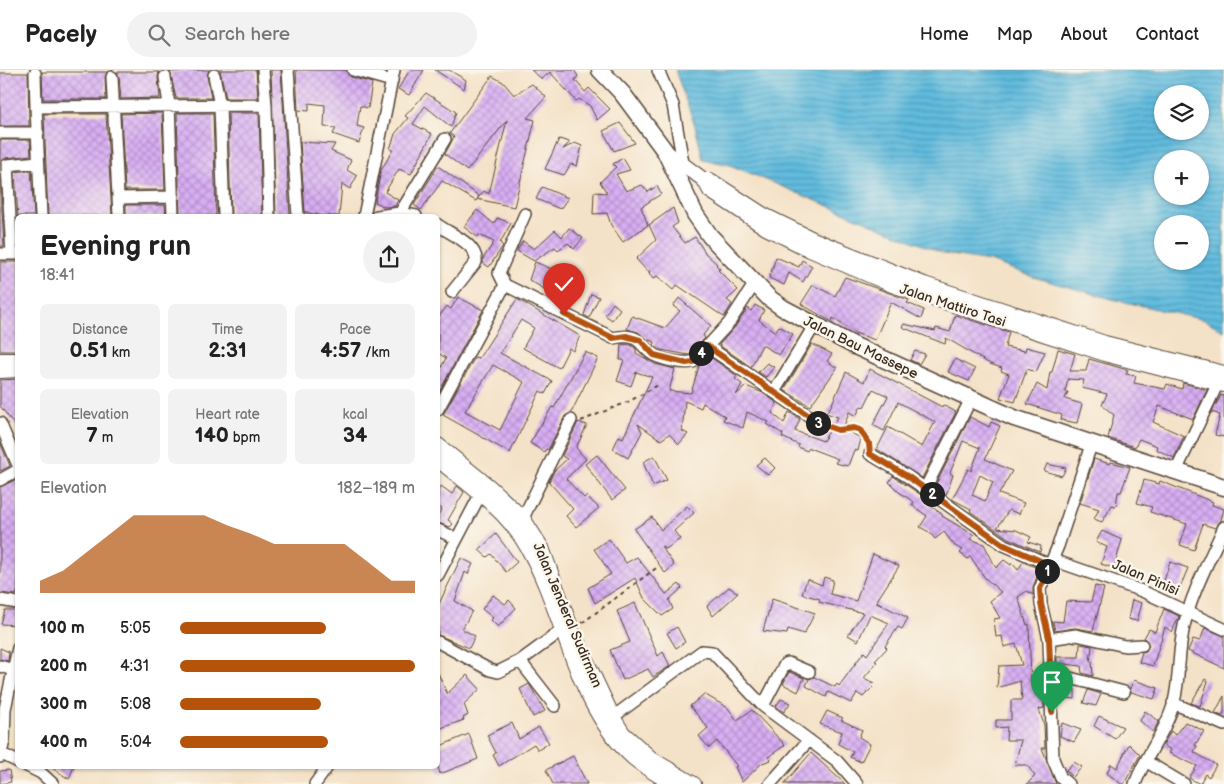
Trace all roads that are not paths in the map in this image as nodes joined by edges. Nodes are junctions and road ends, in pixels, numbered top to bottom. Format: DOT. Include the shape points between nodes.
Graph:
graph roads {
  1 [pos="263,70"];
  2 [pos="288,70"];
  3 [pos="353,70"];
  4 [pos="600,70"];
  5 [pos="658,70"];
  6 [pos="35,73"];
  7 [pos="214,75"];
  8 [pos="393,76"];
  9 [pos="112,77"];
  10 [pos="165,77"];
  11 [pos="169,105"];
  12 [pos="266,105"];
  13 [pos="220,106"];
  14 [pos="36,107"];
  15 [pos="112,107"];
  16 [pos="0,133"];
  17 [pos="38,133"];
  18 [pos="446,139"];
  19 [pos="665,151"];
  20 [pos="38,162"];
  21 [pos="683,163"];
  22 [pos="4,166"];
  23 [pos="173,197"];
  24 [pos="119,198"];
  25 [pos="400,213"];
  26 [pos="41,214"];
  27 [pos="119,214"];
  28 [pos="173,214"];
  29 [pos="224,214"];
  30 [pos="269,214"];
  31 [pos="298,214"];
  32 [pos="364,214"];
  33 [pos="392,214"];
  34 [pos="405,214"];
  35 [pos="525,214"];
  36 [pos="440,226"];
  37 [pos="0,254"];
  38 [pos="15,254"];
  39 [pos="755,283"];
  40 [pos="504,285"];
  41 [pos="452,292"];
  42 [pos="814,326"];
  43 [pos="707,346"];
  44 [pos="0,360"];
  45 [pos="15,360"];
  46 [pos="15,370"];
  47 [pos="0,371"];
  48 [pos="1222,380"];
  49 [pos="774,392"];
  50 [pos="971,399"];
  51 [pos="440,406"];
  52 [pos="571,420"];
  53 [pos="0,423"];
  54 [pos="821,424"];
  55 [pos="1091,445"];
  56 [pos="440,447"];
  57 [pos="870,454"];
  58 [pos="15,458"];
  59 [pos="440,462"];
  60 [pos="1176,471"];
  61 [pos="15,472"];
  62 [pos="0,480"];
  63 [pos="1224,487"];
  64 [pos="925,489"];
  65 [pos="480,495"];
  66 [pos="523,518"];
  67 [pos="1224,527"];
  68 [pos="440,531"];
  69 [pos="457,539"];
  70 [pos="1052,563"];
  71 [pos="440,571"];
  72 [pos="0,600"];
  73 [pos="15,602"];
  74 [pos="1188,611"];
  75 [pos="568,629"];
  76 [pos="1224,629"];
  77 [pos="1049,638"];
  78 [pos="440,643"];
  79 [pos="1142,645"];
  80 [pos="15,661"];
  81 [pos="520,661"];
  82 [pos="0,666"];
  83 [pos="13,670"];
  84 [pos="810,672"];
  85 [pos="1051,673"];
  86 [pos="1124,692"];
  87 [pos="1174,702"];
  88 [pos="555,706"];
  89 [pos="763,706"];
  90 [pos="613,717"];
  91 [pos="1224,725"];
  92 [pos="619,736"];
  93 [pos="809,740"];
  94 [pos="1,756"];
  95 [pos="15,761"];
  96 [pos="1147,762"];
  97 [pos="33,769"];
  98 [pos="326,769"];
  99 [pos="53,784"];
  100 [pos="315,784"];
  101 [pos="673,784"];
  102 [pos="694,784"];
  103 [pos="770,784"];
  104 [pos="857,784"];
  105 [pos="1068,784"];
  106 [pos="1135,784"];
  107 [pos="1184,784"];
  1 -- 12 [label="street"];
  2 -- 31 [label="street"];
  3 -- 8 [label="street"];
  4 -- 19 [label="highway, Jalan Bau Massepe" via="622,93"];
  5 -- 21 [label="street" via="673,105"];
  6 -- 14 [label="street"];
  7 -- 13 [label="street"];
  8 -- 32 [label="street"];
  9 -- 15 [label="street"];
  10 -- 11 [label="street"];
  11 -- 13 [label="street"];
  11 -- 15 [label="street"];
  11 -- 23 [label="street"];
  12 -- 13 [label="street"];
  12 -- 30 [label="street"];
  13 -- 29 [label="street"];
  14 -- 15 [label="street"];
  14 -- 17 [label="street"];
  15 -- 24 [label="street"];
  16 -- 17 [label="street"];
  17 -- 20 [label="street"];
  18 -- 25 [label="street"];
  19 -- 21 [label="main road, Jalan Mattiro Tasi"];
  19 -- 39 [label="highway, Jalan Bau Massepe" via="695,214 710,236"];
  20 -- 22 [label="street"];
  20 -- 26 [label="street"];
  21 -- 48 [label="main road, Jalan Mattiro Tasi" via="704,180 710,180 764,215 815,240 973,305"];
  22 -- 38 [label="street"];
  23 -- 24 [label="street"];
  23 -- 28 [label="street"];
  24 -- 27 [label="street"];
  25 -- 33 [label="street"];
  25 -- 34 [label="street"];
  35 -- 40 [label="street" via="499,273"];
  36 -- 41 [label="street" via="470,246 477,257"];
  37 -- 38 [label="street"];
  39 -- 42 [label="highway, Jalan Bau Massepe" via="783,308"];
  39 -- 43 [label="street" via="730,322"];
  40 -- 43 [label="street" via="613,338 626,336 640,340 654,355 690,363"];
  40 -- 51 [label="street"];
  42 -- 49 [label="street"];
  42 -- 50 [label="highway, Jalan Bau Massepe"];
  43 -- 49 [label="street"];
  44 -- 45 [label="main road"];
  46 -- 47 [label="main road"];
  48 -- 60 [label="street"];
  49 -- 54 [label="street"];
  50 -- 55 [label="highway, Jalan Bau Massepe" via="1036,427"];
  50 -- 64 [label="street"];
  52 -- 66 [label="street"];
  53 -- 58 [label="street"];
  55 -- 60 [label="highway, Jalan Bau Massepe"];
  55 -- 70 [label="street"];
  56 -- 66 [label="main road, Jalan Jenderal Sudirman" via="492,488"];
  57 -- 64 [label="street, Jalan Pinisi"];
  59 -- 65 [label="main road, Jalan Jenderal Sudirman"];
  60 -- 63 [label="highway, Jalan Bau Massepe"];
  61 -- 62 [label="street"];
  64 -- 70 [label="street, Jalan Pinisi" via="1004,545"];
  65 -- 69 [label="street"];
  65 -- 75 [label="main road, Jalan Jenderal Sudirman" via="509,521 527,547"];
  66 -- 75 [label="main road, Jalan Jenderal Sudirman" via="542,548"];
  67 -- 74 [label="street"];
  68 -- 69 [label="street"];
  69 -- 71 [label="street"];
  70 -- 74 [label="street, Jalan Pinisi" via="1101,575"];
  70 -- 77 [label="street" via="1040,589"];
  72 -- 73 [label="street"];
  74 -- 76 [label="street, Jalan Pinisi"];
  74 -- 87 [label="street" via="1181,640"];
  75 -- 81 [label="street"];
  75 -- 90 [label="main road, Jalan Jenderal Sudirman"];
  75 -- 92 [label="main road, Jalan Jenderal Sudirman" via="600,716"];
  77 -- 79 [label="street" via="1076,635 1125,646"];
  77 -- 85 [label="street"];
  78 -- 81 [label="street" via="498,672"];
  80 -- 83 [label="street"];
  81 -- 88 [label="street"];
  82 -- 83 [label="street"];
  83 -- 94 [label="street" via="5,709"];
  84 -- 89 [label="street" via="786,663"];
  85 -- 86 [label="street"];
  85 -- 105 [label="street" via="1053,759 1061,778"];
  87 -- 91 [label="street"];
  87 -- 96 [label="street"];
  89 -- 90 [label="street" via="708,650 702,651"];
  89 -- 93 [label="street"];
  90 -- 92 [label="main road, Jalan Jenderal Sudirman"];
  92 -- 101 [label="main road, Jalan Jenderal Sudirman" via="632,757"];
  92 -- 102 [label="main road, Jalan Jenderal Sudirman"];
  93 -- 103 [label="street"];
  93 -- 104 [label="street" via="837,761"];
  94 -- 95 [label="street"];
  96 -- 106 [label="street"];
  96 -- 107 [label="street"];
  97 -- 99 [label="street"];
  98 -- 100 [label="street"];
}
